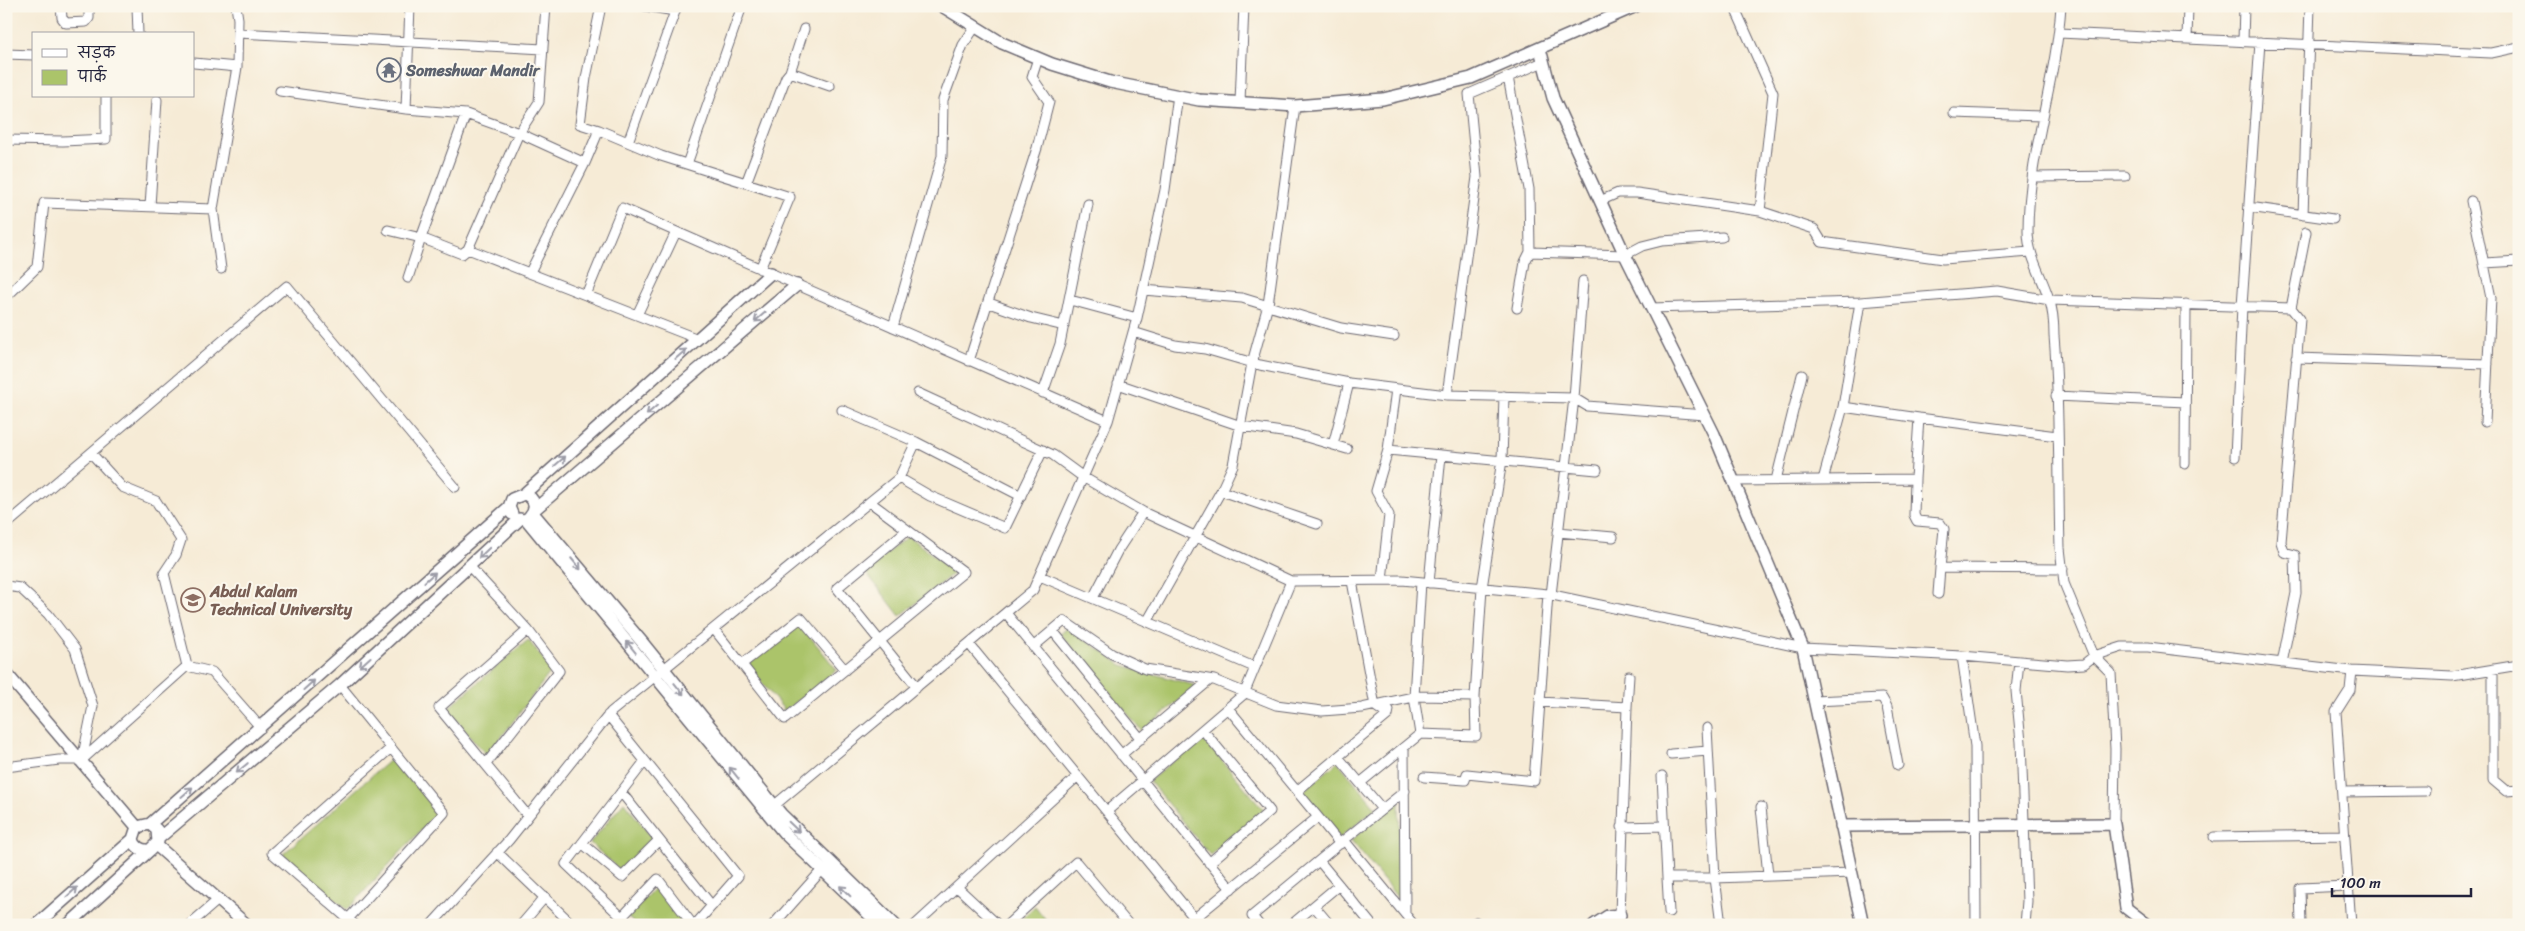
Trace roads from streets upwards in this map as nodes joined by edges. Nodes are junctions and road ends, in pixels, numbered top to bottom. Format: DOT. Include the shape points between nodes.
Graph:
graph roads {
  1 [pos="61,6"];
  2 [pos="89,6"];
  3 [pos="137,6"];
  4 [pos="236,6"];
  5 [pos="410,6"];
  6 [pos="546,6"];
  7 [pos="601,6"];
  8 [pos="645,6"];
  9 [pos="742,6"];
  10 [pos="942,6"];
  11 [pos="1244,6"];
  12 [pos="1636,6"];
  13 [pos="1734,6"];
  14 [pos="2061,6"];
  15 [pos="2188,6"];
  16 [pos="2244,6"];
  17 [pos="2310,6"];
  18 [pos="676,9"];
  19 [pos="1616,11"];
  20 [pos="975,26"];
  21 [pos="804,29"];
  22 [pos="138,32"];
  23 [pos="238,33"];
  24 [pos="2059,33"];
  25 [pos="2187,39"];
  26 [pos="409,41"];
  27 [pos="2243,42"];
  28 [pos="2260,42"];
  29 [pos="2309,44"];
  30 [pos="2519,47"];
  31 [pos="543,49"];
  32 [pos="1540,49"];
  33 [pos="6,54"];
  34 [pos="32,55"];
  35 [pos="1038,58"];
  36 [pos="1543,62"];
  37 [pos="195,63"];
  38 [pos="237,67"];
  39 [pos="790,72"];
  40 [pos="1508,77"];
  41 [pos="830,86"];
  42 [pos="280,91"];
  43 [pos="1178,95"];
  44 [pos="106,98"];
  45 [pos="157,100"];
  46 [pos="1240,102"];
  47 [pos="1295,106"];
  48 [pos="406,109"];
  49 [pos="1954,113"];
  50 [pos="466,114"];
  51 [pos="2042,116"];
  52 [pos="599,130"];
  53 [pos="519,133"];
  54 [pos="6,140"];
  55 [pos="628,142"];
  56 [pos="585,163"];
  57 [pos="687,164"];
  58 [pos="2125,176"];
  59 [pos="2033,177"];
  60 [pos="746,183"];
  61 [pos="1600,201"];
  62 [pos="2471,201"];
  63 [pos="1088,204"];
  64 [pos="150,206"];
  65 [pos="2249,207"];
  66 [pos="213,209"];
  67 [pos="1760,211"];
  68 [pos="2303,215"];
  69 [pos="2333,219"];
  70 [pos="388,230"];
  71 [pos="676,232"];
  72 [pos="2306,232"];
  73 [pos="1722,237"];
  74 [pos="421,238"];
  75 [pos="468,250"];
  76 [pos="1530,252"];
  77 [pos="2030,252"];
  78 [pos="1625,255"];
  79 [pos="2519,261"];
  80 [pos="2484,263"];
  81 [pos="221,269"];
  82 [pos="766,271"];
  83 [pos="530,272"];
  84 [pos="408,278"];
  85 [pos="1583,281"];
  86 [pos="797,285"];
  87 [pos="1143,290"];
  88 [pos="586,295"];
  89 [pos="6,296"];
  90 [pos="1070,300"];
  91 [pos="2050,300"];
  92 [pos="1860,302"];
  93 [pos="989,303"];
  94 [pos="2186,304"];
  95 [pos="1268,305"];
  96 [pos="2242,306"];
  97 [pos="1517,308"];
  98 [pos="1651,308"];
  99 [pos="2291,308"];
  100 [pos="637,315"];
  101 [pos="1137,318"];
  102 [pos="1064,326"];
  103 [pos="893,328"];
  104 [pos="1133,332"];
  105 [pos="1394,336"];
  106 [pos="698,339"];
  107 [pos="2296,358"];
  108 [pos="969,361"];
  109 [pos="1252,363"];
  110 [pos="2488,364"];
  111 [pos="1802,375"];
  112 [pos="1349,383"];
  113 [pos="1118,384"];
  114 [pos="1396,389"];
  115 [pos="918,393"];
  116 [pos="1043,393"];
  117 [pos="1447,395"];
  118 [pos="1504,396"];
  119 [pos="2056,396"];
  120 [pos="1574,398"];
  121 [pos="2186,402"];
  122 [pos="1843,407"];
  123 [pos="842,410"];
  124 [pos="1705,415"];
  125 [pos="1919,418"];
  126 [pos="1108,421"];
  127 [pos="2485,422"];
  128 [pos="1242,426"];
  129 [pos="2057,436"];
  130 [pos="916,442"];
  131 [pos="1333,445"];
  132 [pos="1347,449"];
  133 [pos="1043,450"];
  134 [pos="1388,450"];
  135 [pos="90,453"];
  136 [pos="1441,455"];
  137 [pos="2235,457"];
  138 [pos="1502,460"];
  139 [pos="2185,464"];
  140 [pos="1566,466"];
  141 [pos="1597,470"];
  142 [pos="899,478"];
  143 [pos="1083,478"];
  144 [pos="1915,479"];
  145 [pos="1776,480"];
  146 [pos="1823,480"];
  147 [pos="1733,481"];
  148 [pos="455,487"];
  149 [pos="1222,491"];
  150 [pos="524,494"];
  151 [pos="1021,496"];
  152 [pos="870,502"];
  153 [pos="510,507"];
  154 [pos="1143,512"];
  155 [pos="528,515"];
  156 [pos="1317,524"];
  157 [pos="6,525"];
  158 [pos="907,530"];
  159 [pos="1558,532"];
  160 [pos="1196,536"];
  161 [pos="1614,537"];
  162 [pos="470,566"];
  163 [pos="1940,568"];
  164 [pos="2063,569"];
  165 [pos="1040,576"];
  166 [pos="1352,580"];
  167 [pos="1382,580"];
  168 [pos="1291,581"];
  169 [pos="1425,582"];
  170 [pos="6,586"];
  171 [pos="1482,588"];
  172 [pos="1938,594"];
  173 [pos="1550,595"];
  174 [pos="1093,598"];
  175 [pos="1006,614"];
  176 [pos="1147,622"];
  177 [pos="714,629"];
  178 [pos="528,630"];
  179 [pos="1053,631"];
  180 [pos="880,642"];
  181 [pos="969,644"];
  182 [pos="1033,647"];
  183 [pos="1803,648"];
  184 [pos="1962,656"];
  185 [pos="2094,656"];
  186 [pos="2019,661"];
  187 [pos="2282,663"];
  188 [pos="742,664"];
  189 [pos="2519,665"];
  190 [pos="187,666"];
  191 [pos="1254,667"];
  192 [pos="2493,669"];
  193 [pos="845,670"];
  194 [pos="2352,671"];
  195 [pos="6,673"];
  196 [pos="660,673"];
  197 [pos="1629,676"];
  198 [pos="1210,680"];
  199 [pos="340,685"];
  200 [pos="917,687"];
  201 [pos="1244,694"];
  202 [pos="1414,697"];
  203 [pos="1475,697"];
  204 [pos="1814,701"];
  205 [pos="1390,702"];
  206 [pos="1540,702"];
  207 [pos="1376,706"];
  208 [pos="1627,707"];
  209 [pos="1228,708"];
  210 [pos="608,715"];
  211 [pos="1388,715"];
  212 [pos="261,728"];
  213 [pos="1707,728"];
  214 [pos="1203,730"];
  215 [pos="1420,734"];
  216 [pos="1141,739"];
  217 [pos="1404,747"];
  218 [pos="391,748"];
  219 [pos="1708,751"];
  220 [pos="1671,754"];
  221 [pos="1121,756"];
  222 [pos="1338,757"];
  223 [pos="82,760"];
  224 [pos="645,761"];
  225 [pos="486,764"];
  226 [pos="1898,764"];
  227 [pos="6,767"];
  228 [pos="1078,776"];
  229 [pos="1662,776"];
  230 [pos="1424,777"];
  231 [pos="1142,781"];
  232 [pos="1360,783"];
  233 [pos="2519,790"];
  234 [pos="1297,791"];
  235 [pos="1405,791"];
  236 [pos="2425,791"];
  237 [pos="621,792"];
  238 [pos="2342,792"];
  239 [pos="1761,807"];
  240 [pos="770,809"];
  241 [pos="1382,809"];
  242 [pos="1106,811"];
  243 [pos="528,816"];
  244 [pos="1318,817"];
  245 [pos="150,824"];
  246 [pos="2114,824"];
  247 [pos="1975,825"];
  248 [pos="2023,825"];
  249 [pos="1664,826"];
  250 [pos="1841,826"];
  251 [pos="137,827"];
  252 [pos="1622,827"];
  253 [pos="2344,835"];
  254 [pos="2214,837"];
  255 [pos="133,838"];
  256 [pos="659,840"];
  257 [pos="1342,842"];
  258 [pos="582,843"];
  259 [pos="155,844"];
  260 [pos="498,852"];
  261 [pos="1320,862"];
  262 [pos="1209,863"];
  263 [pos="822,870"];
  264 [pos="1852,873"];
  265 [pos="1768,876"];
  266 [pos="1667,878"];
  267 [pos="1715,878"];
  268 [pos="1339,885"];
  269 [pos="2348,886"];
  270 [pos="957,887"];
  271 [pos="1231,889"];
  272 [pos="545,898"];
  273 [pos="218,900"];
  274 [pos="712,906"];
  275 [pos="1314,906"];
  276 [pos="1669,912"];
  277 [pos="1405,914"];
  278 [pos="622,917"];
  279 [pos="1618,920"];
  280 [pos="1198,921"];
  281 [pos="352,922"];
  282 [pos="36,925"];
  283 [pos="68,925"];
  284 [pos="190,925"];
  285 [pos="247,925"];
  286 [pos="431,925"];
  287 [pos="521,925"];
  288 [pos="573,925"];
  289 [pos="630,925"];
  290 [pos="694,925"];
  291 [pos="773,925"];
  292 [pos="880,925"];
  293 [pos="894,925"];
  294 [pos="916,925"];
  295 [pos="998,925"];
  296 [pos="1007,925"];
  297 [pos="1129,925"];
  298 [pos="1259,925"];
  299 [pos="1291,925"];
  300 [pos="1330,925"];
  301 [pos="1372,925"];
  302 [pos="1414,925"];
  303 [pos="1471,925"];
  304 [pos="1479,925"];
  305 [pos="1594,925"];
  306 [pos="1721,925"];
  307 [pos="1863,925"];
  308 [pos="1976,925"];
  309 [pos="2025,925"];
  310 [pos="2148,925"];
  311 [pos="2301,925"];
  312 [pos="2351,925"];
  1 -- 2 [label="street" via="66,23 86,22"];
  3 -- 22 [label="street"];
  4 -- 23 [label="street"];
  5 -- 26 [label="street"];
  6 -- 31 [label="street"];
  7 -- 52 [label="street" via="580,124"];
  8 -- 18 [label="street"];
  9 -- 57 [label="street"];
  10 -- 20 [label="street"];
  11 -- 46 [label="street"];
  12 -- 19 [label="street"];
  13 -- 67 [label="street" via="1773,93"];
  14 -- 24 [label="street"];
  15 -- 25 [label="street"];
  16 -- 27 [label="street"];
  17 -- 29 [label="street"];
  18 -- 55 [label="street"];
  19 -- 32 [label="street"];
  20 -- 35 [label="street" via="1002,43"];
  20 -- 103 [label="street" via="963,45 943,100 942,156"];
  21 -- 39 [label="street"];
  23 -- 26 [label="street"];
  23 -- 38 [label="street"];
  24 -- 25 [label="street"];
  24 -- 51 [label="street"];
  25 -- 27 [label="street"];
  26 -- 31 [label="street"];
  26 -- 48 [label="street"];
  27 -- 28 [label="street"];
  28 -- 29 [label="street"];
  28 -- 65 [label="street"];
  29 -- 30 [label="street" via="2491,53"];
  29 -- 68 [label="street"];
  31 -- 53 [label="street" via="539,102"];
  32 -- 36 [label="street"];
  32 -- 47 [label="street" via="1471,78 1383,100"];
  33 -- 34 [label="street"];
  35 -- 43 [label="street" via="1110,82"];
  35 -- 93 [label="street" via="1032,77 1049,102"];
  36 -- 40 [label="street"];
  36 -- 61 [label="street" via="1553,98"];
  37 -- 38 [label="street"];
  38 -- 66 [label="street"];
  39 -- 41 [label="street"];
  39 -- 60 [label="street"];
  40 -- 76 [label="street" via="1529,189"];
  40 -- 117 [label="street" via="1469,94 1477,177"];
  42 -- 48 [label="street"];
  43 -- 46 [label="street" via="1199,100"];
  43 -- 87 [label="street" via="1165,190"];
  44 -- 54 [label="street" via="106,139 63,142"];
  45 -- 64 [label="street"];
  46 -- 47 [label="street"];
  47 -- 95 [label="street"];
  48 -- 50 [label="street"];
  49 -- 51 [label="street"];
  50 -- 53 [label="street"];
  50 -- 74 [label="street"];
  51 -- 59 [label="street"];
  52 -- 55 [label="street"];
  52 -- 56 [label="street"];
  53 -- 56 [label="street"];
  53 -- 75 [label="street"];
  55 -- 57 [label="street"];
  56 -- 83 [label="street"];
  57 -- 60 [label="street"];
  58 -- 59 [label="street"];
  59 -- 77 [label="street" via="2029,213"];
  60 -- 82 [label="street" via="790,197"];
  61 -- 67 [label="street" via="1618,193 1637,193"];
  61 -- 78 [label="street"];
  62 -- 80 [label="street"];
  63 -- 90 [label="street"];
  64 -- 66 [label="street"];
  64 -- 89 [label="street" via="44,203 37,267"];
  65 -- 68 [label="street"];
  65 -- 96 [label="street"];
  66 -- 81 [label="street"];
  67 -- 77 [label="street" via="1814,229 1822,242 1943,259"];
  68 -- 69 [label="street"];
  70 -- 74 [label="street"];
  71 -- 82 [label="street"];
  71 -- 88 [label="street" via="622,208"];
  71 -- 100 [label="street"];
  72 -- 99 [label="street"];
  73 -- 78 [label="street" via="1662,241"];
  74 -- 75 [label="street" via="462,254"];
  74 -- 84 [label="street"];
  75 -- 83 [label="street"];
  76 -- 78 [label="street"];
  76 -- 97 [label="street" via="1525,262"];
  77 -- 91 [label="street"];
  78 -- 98 [label="street"];
  79 -- 80 [label="street"];
  80 -- 110 [label="street" via="2491,298"];
  82 -- 86 [label="street"];
  82 -- 106 [label="street"];
  83 -- 88 [label="street"];
  85 -- 120 [label="street"];
  86 -- 103 [label="street"];
  86 -- 155 [label="street, one-way"];
  87 -- 95 [label="street" via="1242,298"];
  87 -- 101 [label="street"];
  88 -- 100 [label="street"];
  90 -- 101 [label="street"];
  90 -- 102 [label="street"];
  91 -- 92 [label="street" via="1997,291"];
  91 -- 94 [label="street"];
  91 -- 119 [label="street"];
  92 -- 98 [label="street"];
  92 -- 122 [label="street"];
  93 -- 102 [label="street"];
  93 -- 108 [label="street"];
  94 -- 96 [label="street"];
  94 -- 121 [label="street"];
  95 -- 105 [label="street" via="1341,328"];
  95 -- 109 [label="street"];
  96 -- 99 [label="street"];
  96 -- 137 [label="street"];
  98 -- 124 [label="street"];
  99 -- 107 [label="street" via="2300,319"];
  100 -- 106 [label="street"];
  101 -- 104 [label="street"];
  102 -- 116 [label="street"];
  103 -- 108 [label="street"];
  104 -- 109 [label="street"];
  104 -- 113 [label="street"];
  150 -- 106 [label="street, one-way"];
  107 -- 110 [label="street"];
  107 -- 187 [label="street" via="2281,542 2284,552 2295,555 2296,593"];
  108 -- 116 [label="street"];
  109 -- 112 [label="street"];
  109 -- 128 [label="street"];
  110 -- 127 [label="street"];
  111 -- 145 [label="street"];
  112 -- 114 [label="street"];
  112 -- 131 [label="street"];
  113 -- 126 [label="street"];
  113 -- 128 [label="street"];
  114 -- 117 [label="street"];
  114 -- 134 [label="street"];
  115 -- 133 [label="street"];
  116 -- 126 [label="street"];
  117 -- 118 [label="street"];
  118 -- 120 [label="street"];
  118 -- 138 [label="street"];
  119 -- 121 [label="street"];
  119 -- 129 [label="street"];
  120 -- 124 [label="street" via="1587,406"];
  120 -- 140 [label="street"];
  121 -- 139 [label="street"];
  122 -- 125 [label="street"];
  122 -- 146 [label="street"];
  123 -- 130 [label="street"];
  124 -- 147 [label="street"];
  125 -- 129 [label="street"];
  125 -- 144 [label="street"];
  126 -- 143 [label="street"];
  128 -- 131 [label="street" via="1296,434"];
  128 -- 149 [label="street" via="1233,465"];
  129 -- 164 [label="street"];
  130 -- 142 [label="street"];
  130 -- 151 [label="street"];
  131 -- 132 [label="street"];
  133 -- 143 [label="street"];
  133 -- 151 [label="street"];
  134 -- 136 [label="street"];
  134 -- 167 [label="street" via="1376,491 1389,515"];
  135 -- 148 [label="street" via="287,286"];
  135 -- 157 [label="street"];
  135 -- 190 [label="street" via="122,487 156,501 181,540 164,573"];
  136 -- 138 [label="street"];
  136 -- 169 [label="street"];
  138 -- 140 [label="street"];
  138 -- 171 [label="street"];
  140 -- 141 [label="street"];
  140 -- 159 [label="street"];
  142 -- 151 [label="street" via="930,496 1005,528"];
  142 -- 152 [label="street"];
  143 -- 154 [label="street"];
  143 -- 165 [label="street"];
  144 -- 146 [label="street"];
  144 -- 163 [label="street" via="1914,515 1917,521 1940,523 1944,529"];
  145 -- 146 [label="street"];
  145 -- 147 [label="street"];
  147 -- 183 [label="street"];
  149 -- 156 [label="street"];
  149 -- 160 [label="street"];
  150 -- 153 [label="street" via="512,499"];
  150 -- 155 [label="street" via="531,498"];
  152 -- 158 [label="street"];
  152 -- 177 [label="street"];
  153 -- 155 [label="street" via="512,515"];
  212 -- 153 [label="street, one-way"];
  154 -- 160 [label="street"];
  154 -- 174 [label="street" via="1118,550"];
  155 -- 162 [label="street, one-way"];
  155 -- 196 [label="street"];
  158 -- 180 [label="street" via="837,588"];
  158 -- 180 [label="street" via="964,572"];
  159 -- 161 [label="street"];
  159 -- 173 [label="street"];
  160 -- 168 [label="street"];
  160 -- 176 [label="street"];
  162 -- 178 [label="street"];
  162 -- 199 [label="street, one-way"];
  163 -- 164 [label="street"];
  163 -- 172 [label="street"];
  164 -- 185 [label="street" via="2064,583"];
  165 -- 174 [label="street"];
  165 -- 175 [label="street" via="1033,590"];
  166 -- 167 [label="street"];
  166 -- 168 [label="street"];
  166 -- 207 [label="street"];
  167 -- 169 [label="street"];
  168 -- 191 [label="street"];
  169 -- 171 [label="street"];
  169 -- 202 [label="street"];
  170 -- 223 [label="street" via="20,588 48,614 75,649 93,706"];
  171 -- 173 [label="street"];
  171 -- 203 [label="street"];
  173 -- 183 [label="street"];
  173 -- 206 [label="street"];
  174 -- 176 [label="street"];
  175 -- 181 [label="street"];
  175 -- 182 [label="street"];
  176 -- 191 [label="street"];
  177 -- 188 [label="street"];
  177 -- 196 [label="street"];
  178 -- 225 [label="street" via="560,671"];
  178 -- 225 [label="street" via="439,708"];
  179 -- 182 [label="street"];
  179 -- 198 [label="street" via="1064,621 1112,654 1146,669"];
  179 -- 216 [label="street"];
  180 -- 193 [label="street"];
  180 -- 200 [label="street"];
  181 -- 200 [label="street"];
  181 -- 228 [label="street"];
  182 -- 221 [label="street"];
  183 -- 184 [label="street"];
  183 -- 204 [label="street"];
  184 -- 186 [label="street"];
  184 -- 247 [label="street" via="1975,746"];
  185 -- 186 [label="street" via="2084,664"];
  185 -- 187 [label="street" via="2122,647 2148,647"];
  185 -- 246 [label="street" via="2111,673 2115,748"];
  186 -- 248 [label="street" via="2016,691"];
  187 -- 194 [label="street"];
  188 -- 193 [label="street" via="801,618"];
  188 -- 193 [label="street" via="785,719"];
  189 -- 192 [label="street"];
  190 -- 212 [label="street" via="212,672"];
  190 -- 223 [label="street"];
  191 -- 201 [label="street"];
  192 -- 194 [label="street" via="2452,676"];
  192 -- 233 [label="street" via="2493,780 2506,790"];
  194 -- 238 [label="street" via="2350,690 2336,712"];
  195 -- 223 [label="street"];
  196 -- 210 [label="street"];
  196 -- 240 [label="street"];
  197 -- 208 [label="street"];
  198 -- 201 [label="street"];
  198 -- 216 [label="street"];
  199 -- 218 [label="street"];
  199 -- 259 [label="street, one-way"];
  200 -- 240 [label="street"];
  201 -- 207 [label="street" via="1276,705 1322,711"];
  201 -- 209 [label="street"];
  202 -- 203 [label="street"];
  202 -- 205 [label="street"];
  202 -- 215 [label="street"];
  203 -- 215 [label="street" via="1476,736"];
  204 -- 226 [label="street" via="1882,698 1887,707"];
  204 -- 250 [label="street"];
  205 -- 207 [label="street"];
  205 -- 211 [label="street"];
  206 -- 208 [label="street"];
  206 -- 230 [label="street" via="1534,781 1467,774 1465,780"];
  207 -- 211 [label="street"];
  208 -- 252 [label="street"];
  209 -- 214 [label="street"];
  209 -- 234 [label="street"];
  210 -- 224 [label="street"];
  210 -- 243 [label="street"];
  211 -- 222 [label="street"];
  245 -- 212 [label="street, one-way"];
  213 -- 219 [label="street"];
  214 -- 231 [label="street"];
  214 -- 262 [label="street" via="1270,811"];
  215 -- 217 [label="street"];
  216 -- 221 [label="street"];
  217 -- 232 [label="street"];
  217 -- 235 [label="street"];
  218 -- 281 [label="street" via="444,813"];
  218 -- 281 [label="street" via="272,853"];
  219 -- 220 [label="street"];
  219 -- 267 [label="street"];
  221 -- 231 [label="street"];
  222 -- 232 [label="street"];
  222 -- 234 [label="street"];
  223 -- 227 [label="street"];
  223 -- 251 [label="street"];
  224 -- 237 [label="street"];
  224 -- 274 [label="street" via="738,876"];
  225 -- 243 [label="street"];
  228 -- 242 [label="street"];
  228 -- 270 [label="street"];
  229 -- 249 [label="street"];
  231 -- 242 [label="street"];
  231 -- 262 [label="street"];
  232 -- 241 [label="street"];
  234 -- 244 [label="street"];
  235 -- 241 [label="street"];
  235 -- 277 [label="street"];
  236 -- 238 [label="street"];
  237 -- 256 [label="street"];
  237 -- 258 [label="street"];
  238 -- 253 [label="street"];
  239 -- 265 [label="street"];
  240 -- 263 [label="street"];
  240 -- 293 [label="street, one-way"];
  241 -- 257 [label="street"];
  242 -- 280 [label="street"];
  243 -- 260 [label="street"];
  244 -- 257 [label="street"];
  244 -- 271 [label="street"];
  245 -- 251 [label="street"];
  245 -- 259 [label="street" via="157,830"];
  246 -- 248 [label="street"];
  246 -- 310 [label="street" via="2126,908"];
  247 -- 248 [label="street"];
  247 -- 250 [label="street"];
  247 -- 308 [label="street"];
  248 -- 309 [label="street"];
  249 -- 252 [label="street"];
  249 -- 266 [label="street"];
  250 -- 264 [label="street"];
  251 -- 255 [label="street"];
  252 -- 279 [label="street"];
  253 -- 254 [label="street"];
  253 -- 269 [label="street"];
  255 -- 259 [label="street" via="139,848"];
  282 -- 255 [label="street, one-way"];
  256 -- 258 [label="street" via="622,877"];
  256 -- 274 [label="street"];
  257 -- 261 [label="street"];
  257 -- 277 [label="street"];
  258 -- 278 [label="street" via="566,864"];
  259 -- 273 [label="street"];
  259 -- 283 [label="street"];
  260 -- 272 [label="street"];
  260 -- 286 [label="street"];
  261 -- 268 [label="street"];
  261 -- 298 [label="street" via="1252,916"];
  262 -- 271 [label="street"];
  263 -- 291 [label="street"];
  292 -- 263 [label="street, one-way"];
  264 -- 265 [label="street"];
  264 -- 307 [label="street"];
  265 -- 267 [label="street"];
  266 -- 267 [label="street"];
  266 -- 276 [label="street"];
  267 -- 306 [label="street"];
  268 -- 275 [label="street"];
  268 -- 301 [label="street"];
  269 -- 311 [label="street" via="2300,888"];
  269 -- 312 [label="street"];
  270 -- 294 [label="street"];
  270 -- 295 [label="street"];
  271 -- 280 [label="street"];
  272 -- 287 [label="street"];
  272 -- 288 [label="street"];
  273 -- 284 [label="street"];
  273 -- 285 [label="street"];
  274 -- 290 [label="street"];
  275 -- 299 [label="street"];
  275 -- 300 [label="street"];
  277 -- 302 [label="street"];
  278 -- 289 [label="street"];
  278 -- 290 [label="street" via="658,879"];
  279 -- 305 [label="street" via="1608,916"];
  296 -- 297 [label="street" via="1076,862"];
  303 -- 304 [label="street" via="1476,922"];
}
